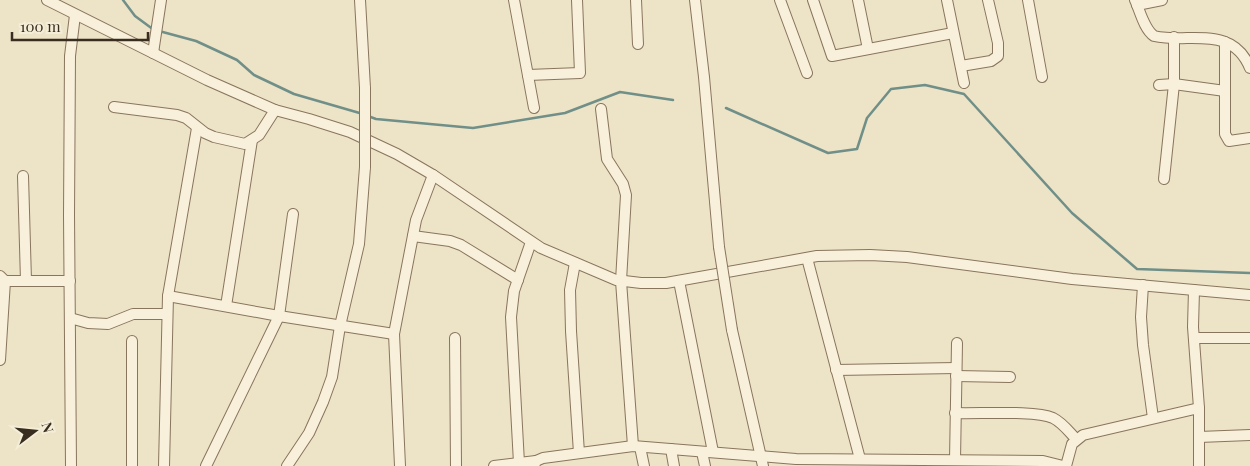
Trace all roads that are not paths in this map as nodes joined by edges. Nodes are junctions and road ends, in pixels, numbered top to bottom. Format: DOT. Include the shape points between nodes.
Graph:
graph roads {
  1 [pos="47,0"];
  2 [pos="161,0"];
  3 [pos="360,0"];
  4 [pos="514,0"];
  5 [pos="578,0"];
  6 [pos="636,0"];
  7 [pos="695,0"];
  8 [pos="780,0"];
  9 [pos="813,0"];
  10 [pos="858,0"];
  11 [pos="947,0"];
  12 [pos="988,0"];
  13 [pos="1028,0"];
  14 [pos="1162,0"];
  15 [pos="1136,2"];
  16 [pos="76,15"];
  17 [pos="953,32"];
  18 [pos="1174,37"];
  19 [pos="1225,42"];
  20 [pos="638,44"];
  21 [pos="868,49"];
  22 [pos="153,52"];
  23 [pos="961,66"];
  24 [pos="1250,68"];
  25 [pos="807,73"];
  26 [pos="528,75"];
  27 [pos="1042,77"];
  28 [pos="964,83"];
  29 [pos="1174,84"];
  30 [pos="1159,85"];
  31 [pos="1225,91"];
  32 [pos="114,107"];
  33 [pos="534,108"];
  34 [pos="601,109"];
  35 [pos="275,110"];
  36 [pos="197,128"];
  37 [pos="1250,138"];
  38 [pos="252,140"];
  39 [pos="433,175"];
  40 [pos="24,176"];
  41 [pos="1164,178"];
  42 [pos="293,214"];
  43 [pos="412,236"];
  44 [pos="531,242"];
  45 [pos="807,258"];
  46 [pos="575,263"];
  47 [pos="3,279"];
  48 [pos="518,280"];
  49 [pos="621,280"];
  50 [pos="26,281"];
  51 [pos="70,281"];
  52 [pos="678,281"];
  53 [pos="1143,285"];
  54 [pos="1194,290"];
  55 [pos="168,296"];
  56 [pos="1250,296"];
  57 [pos="226,306"];
  58 [pos="167,314"];
  59 [pos="279,316"];
  60 [pos="70,318"];
  61 [pos="340,326"];
  62 [pos="394,334"];
  63 [pos="455,338"];
  64 [pos="1194,338"];
  65 [pos="1250,338"];
  66 [pos="132,341"];
  67 [pos="956,343"];
  68 [pos="0,360"];
  69 [pos="836,370"];
  70 [pos="956,372"];
  71 [pos="1010,377"];
  72 [pos="1199,408"];
  73 [pos="955,413"];
  74 [pos="1153,418"];
  75 [pos="1250,435"];
  76 [pos="1199,437"];
  77 [pos="1076,439"];
  78 [pos="636,447"];
  79 [pos="671,449"];
  80 [pos="702,452"];
  81 [pos="713,452"];
  82 [pos="579,453"];
  83 [pos="860,459"];
  84 [pos="955,460"];
  85 [pos="762,461"];
  86 [pos="519,463"];
  87 [pos="535,463"];
  88 [pos="71,466"];
  89 [pos="132,466"];
  90 [pos="164,466"];
  91 [pos="206,466"];
  92 [pos="287,466"];
  93 [pos="400,466"];
  94 [pos="456,466"];
  95 [pos="494,466"];
  96 [pos="644,466"];
  97 [pos="674,466"];
  98 [pos="705,466"];
  99 [pos="1065,466"];
  100 [pos="1199,466"];
  1 -- 16 [label="street"];
  2 -- 22 [label="street"];
  3 -- 61 [label="street, bridge" via="365,167 359,244"];
  4 -- 26 [label="street"];
  5 -- 26 [label="street" via="580,73"];
  6 -- 20 [label="street"];
  7 -- 85 [label="street, bridge" via="718,247 732,330"];
  8 -- 25 [label="street"];
  9 -- 21 [label="street" via="832,56"];
  10 -- 21 [label="street"];
  11 -- 17 [label="street"];
  12 -- 23 [label="street" via="998,56 990,61"];
  13 -- 27 [label="street"];
  14 -- 15 [label="street"];
  15 -- 18 [label="street" via="1150,33 1158,37"];
  16 -- 22 [label="street"];
  16 -- 51 [label="street" via="70,56"];
  17 -- 21 [label="street"];
  17 -- 23 [label="street"];
  18 -- 19 [label="street"];
  18 -- 29 [label="street"];
  19 -- 24 [label="street" via="1243,54"];
  19 -- 31 [label="street"];
  22 -- 35 [label="street"];
  23 -- 28 [label="street"];
  26 -- 33 [label="street"];
  29 -- 30 [label="street"];
  29 -- 31 [label="street"];
  29 -- 41 [label="street"];
  31 -- 37 [label="street" via="1227,139"];
  32 -- 36 [label="street" via="176,115 186,118"];
  34 -- 49 [label="street" via="607,159 626,194"];
  35 -- 38 [label="street" via="259,135"];
  35 -- 39 [label="street" via="350,132 398,154"];
  36 -- 38 [label="street" via="237,143"];
  36 -- 55 [label="street"];
  38 -- 57 [label="street"];
  39 -- 43 [label="street"];
  39 -- 44 [label="street"];
  40 -- 50 [label="street"];
  42 -- 59 [label="street"];
  43 -- 48 [label="street" via="461,245"];
  43 -- 62 [label="street"];
  44 -- 46 [label="street"];
  44 -- 48 [label="street"];
  45 -- 52 [label="street"];
  45 -- 53 [label="street" via="907,257"];
  45 -- 69 [label="street"];
  46 -- 49 [label="street"];
  46 -- 82 [label="street" via="570,298"];
  47 -- 50 [label="street"];
  47 -- 68 [label="street"];
  48 -- 86 [label="street" via="511,317"];
  49 -- 52 [label="street" via="642,283"];
  49 -- 78 [label="street"];
  50 -- 51 [label="street"];
  51 -- 60 [label="street"];
  52 -- 81 [label="street"];
  53 -- 54 [label="street"];
  53 -- 74 [label="street" via="1143,345"];
  54 -- 56 [label="street"];
  54 -- 64 [label="street"];
  55 -- 57 [label="street"];
  55 -- 58 [label="street"];
  57 -- 59 [label="street"];
  58 -- 60 [label="street" via="133,314 108,324 88,324"];
  58 -- 90 [label="street"];
  59 -- 61 [label="street"];
  59 -- 91 [label="street"];
  60 -- 88 [label="street"];
  61 -- 62 [label="street"];
  61 -- 92 [label="street" via="332,377 323,402 309,433"];
  62 -- 93 [label="street"];
  63 -- 94 [label="street"];
  64 -- 65 [label="street"];
  64 -- 72 [label="street"];
  66 -- 89 [label="street"];
  67 -- 70 [label="street"];
  69 -- 70 [label="street"];
  69 -- 83 [label="street"];
  70 -- 71 [label="street"];
  70 -- 73 [label="street"];
  72 -- 74 [label="street"];
  72 -- 76 [label="street"];
  73 -- 77 [label="street" via="1035,414 1060,422"];
  73 -- 84 [label="street"];
  74 -- 77 [label="street" via="1093,431"];
  75 -- 76 [label="street"];
  76 -- 100 [label="street"];
  77 -- 99 [label="street"];
  78 -- 79 [label="street"];
  78 -- 82 [label="street"];
  78 -- 96 [label="street"];
  79 -- 80 [label="street"];
  79 -- 97 [label="street"];
  80 -- 81 [label="street"];
  80 -- 98 [label="street"];
  81 -- 85 [label="street"];
  82 -- 87 [label="street" via="544,458"];
  83 -- 84 [label="street"];
  83 -- 85 [label="street"];
  84 -- 99 [label="street" via="1043,461"];
  86 -- 87 [label="street"];
  86 -- 95 [label="street"];
}
